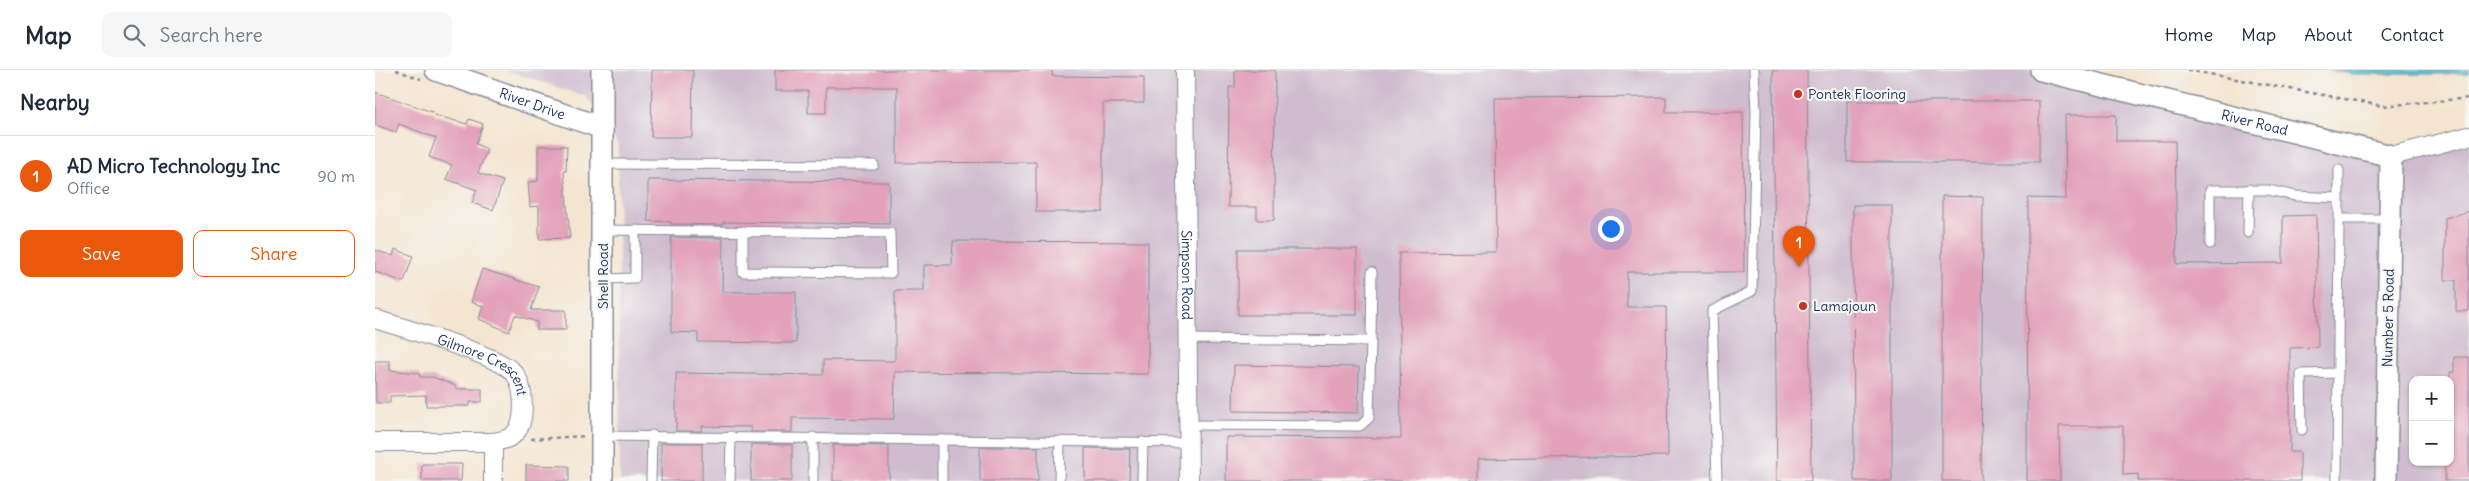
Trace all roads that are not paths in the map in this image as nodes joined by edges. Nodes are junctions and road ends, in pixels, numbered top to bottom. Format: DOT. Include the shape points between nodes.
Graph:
graph roads {
  1 [pos="436,70"];
  2 [pos="602,70"];
  3 [pos="1185,70"];
  4 [pos="1753,70"];
  5 [pos="2041,70"];
  6 [pos="603,128"];
  7 [pos="2469,136"];
  8 [pos="2391,156"];
  9 [pos="603,164"];
  10 [pos="874,165"];
  11 [pos="2339,170"];
  12 [pos="2249,189"];
  13 [pos="2339,198"];
  14 [pos="2339,219"];
  15 [pos="2390,219"];
  16 [pos="603,230"];
  17 [pos="635,230"];
  18 [pos="743,231"];
  19 [pos="2248,233"];
  20 [pos="2209,244"];
  21 [pos="1372,272"];
  22 [pos="603,278"];
  23 [pos="375,319"];
  24 [pos="1189,339"];
  25 [pos="1371,340"];
  26 [pos="2338,374"];
  27 [pos="1189,424"];
  28 [pos="2302,430"];
  29 [pos="653,435"];
  30 [pos="602,436"];
  31 [pos="731,436"];
  32 [pos="813,437"];
  33 [pos="942,440"];
  34 [pos="501,441"];
  35 [pos="1059,441"];
  36 [pos="375,442"];
  37 [pos="1143,442"];
  38 [pos="1189,443"];
  39 [pos="493,481"];
  40 [pos="602,481"];
  41 [pos="651,481"];
  42 [pos="731,481"];
  43 [pos="813,481"];
  44 [pos="942,481"];
  45 [pos="1059,481"];
  46 [pos="1142,481"];
  47 [pos="1189,481"];
  48 [pos="1717,481"];
  49 [pos="2337,481"];
  50 [pos="2385,481"];
  1 -- 6 [label="street, River Drive"];
  2 -- 6 [label="street, Shell Road"];
  3 -- 24 [label="street, Simpson Road"];
  4 -- 48 [label="lane" via="1756,111 1752,291 1712,311"];
  5 -- 8 [label="street, River Road"];
  6 -- 9 [label="street, Shell Road"];
  7 -- 8 [label="street, River Road"];
  8 -- 15 [label="street, Number 5 Road"];
  9 -- 10 [label="lane"];
  9 -- 16 [label="street, Shell Road"];
  11 -- 13 [label="lane"];
  12 -- 13 [label="lane"];
  12 -- 19 [label="lane"];
  12 -- 20 [label="lane" via="2210,190"];
  13 -- 14 [label="lane"];
  14 -- 15 [label="lane"];
  14 -- 26 [label="lane"];
  15 -- 50 [label="street, Number 5 Road"];
  16 -- 17 [label="lane"];
  16 -- 22 [label="street, Shell Road"];
  17 -- 18 [label="lane"];
  17 -- 22 [label="lane" via="635,278"];
  18 -- 18 [label="lane" via="890,233 891,273 743,272"];
  21 -- 25 [label="lane"];
  22 -- 30 [label="street, Shell Road"];
  23 -- 34 [label="street, Gilmore Crescent" via="496,360 514,373 521,388 522,417 518,431"];
  24 -- 25 [label="lane"];
  24 -- 27 [label="street, Simpson Road"];
  25 -- 27 [label="lane" via="1369,418 1360,426"];
  26 -- 28 [label="lane" via="2301,374"];
  26 -- 49 [label="lane"];
  27 -- 38 [label="street, Simpson Road"];
  29 -- 30 [label="lane"];
  29 -- 31 [label="lane"];
  29 -- 41 [label="lane"];
  30 -- 40 [label="street, Shell Road"];
  31 -- 32 [label="lane"];
  31 -- 42 [label="lane"];
  32 -- 33 [label="lane"];
  32 -- 43 [label="lane"];
  33 -- 35 [label="lane"];
  33 -- 44 [label="lane"];
  34 -- 36 [label="street"];
  34 -- 39 [label="street"];
  35 -- 37 [label="lane"];
  35 -- 45 [label="lane"];
  37 -- 38 [label="lane"];
  37 -- 46 [label="lane"];
  38 -- 47 [label="street, Simpson Road"];
}
